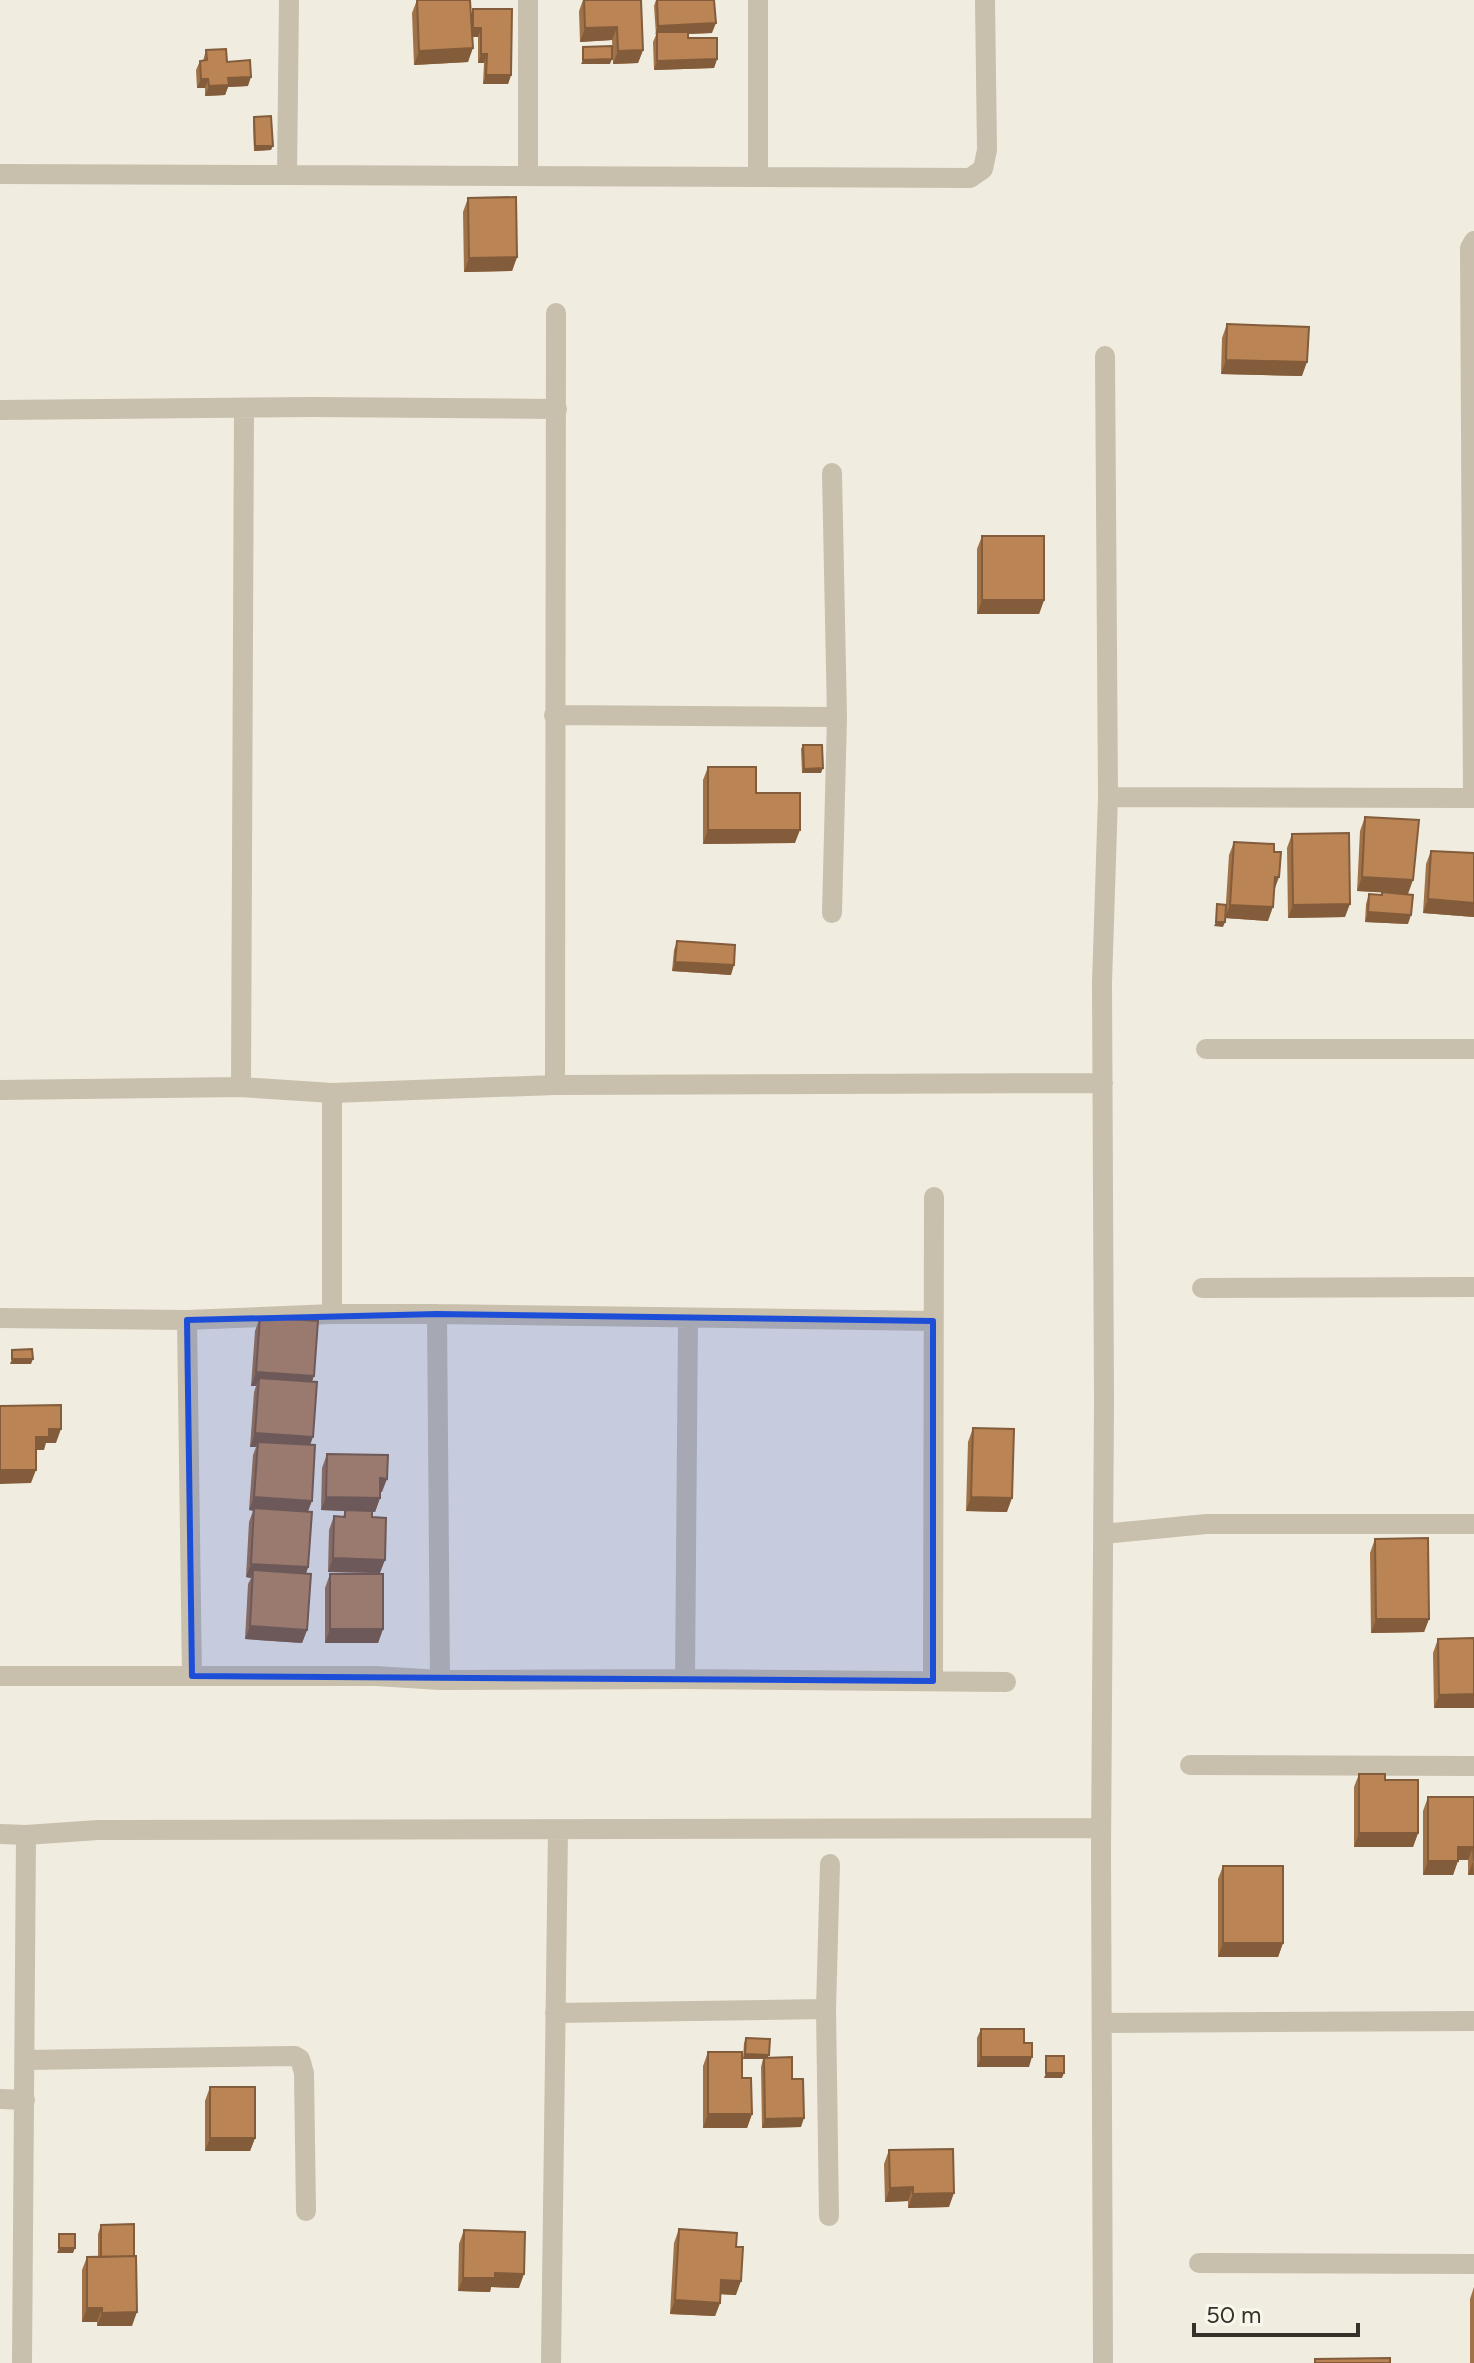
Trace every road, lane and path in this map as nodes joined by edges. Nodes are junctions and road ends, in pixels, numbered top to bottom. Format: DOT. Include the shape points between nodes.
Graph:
graph roads {
  1 [pos="289,0"];
  2 [pos="528,0"];
  3 [pos="758,0"];
  4 [pos="985,0"];
  5 [pos="0,174"];
  6 [pos="287,175"];
  7 [pos="528,176"];
  8 [pos="758,177"];
  9 [pos="1474,241"];
  10 [pos="556,313"];
  11 [pos="1105,356"];
  12 [pos="244,408"];
  13 [pos="557,409"];
  14 [pos="0,410"];
  15 [pos="1472,423"];
  16 [pos="832,473"];
  17 [pos="1473,627"];
  18 [pos="554,715"];
  19 [pos="837,717"];
  20 [pos="1108,797"];
  21 [pos="1474,798"];
  22 [pos="832,913"];
  23 [pos="1206,1049"];
  24 [pos="1474,1049"];
  25 [pos="1103,1083"];
  26 [pos="555,1085"];
  27 [pos="241,1087"];
  28 [pos="0,1090"];
  29 [pos="332,1093"];
  30 [pos="934,1197"];
  31 [pos="1474,1287"];
  32 [pos="1202,1288"];
  33 [pos="332,1314"];
  34 [pos="437,1314"];
  35 [pos="0,1318"];
  36 [pos="688,1319"];
  37 [pos="187,1320"];
  38 [pos="933,1321"];
  39 [pos="1474,1524"];
  40 [pos="1103,1534"];
  41 [pos="0,1676"];
  42 [pos="192,1676"];
  43 [pos="685,1679"];
  44 [pos="440,1680"];
  45 [pos="933,1681"];
  46 [pos="1006,1682"];
  47 [pos="1190,1765"];
  48 [pos="1474,1766"];
  49 [pos="1101,1828"];
  50 [pos="558,1830"];
  51 [pos="0,1834"];
  52 [pos="26,1835"];
  53 [pos="830,1864"];
  54 [pos="826,2009"];
  55 [pos="555,2013"];
  56 [pos="1474,2021"];
  57 [pos="1102,2023"];
  58 [pos="26,2060"];
  59 [pos="0,2099"];
  60 [pos="25,2100"];
  61 [pos="306,2211"];
  62 [pos="829,2216"];
  63 [pos="1199,2263"];
  64 [pos="1474,2264"];
  65 [pos="22,2363"];
  66 [pos="551,2363"];
  67 [pos="1103,2363"];
  1 -- 6 [label="street"];
  2 -- 7 [label="street"];
  3 -- 8 [label="street"];
  4 -- 8 [label="street" via="983,169 970,178"];
  5 -- 6 [label="street"];
  6 -- 7 [label="street"];
  7 -- 8 [label="street"];
  9 -- 15 [label="street"];
  10 -- 13 [label="street"];
  11 -- 20 [label="street"];
  12 -- 13 [label="street"];
  12 -- 14 [label="street"];
  12 -- 27 [label="street"];
  13 -- 18 [label="street"];
  15 -- 17 [label="street"];
  16 -- 19 [label="street"];
  17 -- 21 [label="street"];
  18 -- 19 [label="street"];
  18 -- 26 [label="street"];
  19 -- 22 [label="street"];
  20 -- 21 [label="street"];
  20 -- 25 [label="street"];
  23 -- 24 [label="street"];
  25 -- 26 [label="street"];
  25 -- 40 [label="street"];
  26 -- 29 [label="street"];
  27 -- 28 [label="street"];
  27 -- 29 [label="street"];
  29 -- 33 [label="street"];
  30 -- 38 [label="street"];
  31 -- 32 [label="street"];
  33 -- 34 [label="street"];
  33 -- 37 [label="street"];
  34 -- 36 [label="street"];
  34 -- 44 [label="street"];
  35 -- 37 [label="street"];
  36 -- 38 [label="street"];
  36 -- 43 [label="street"];
  37 -- 42 [label="street"];
  38 -- 45 [label="street"];
  39 -- 40 [label="street" via="1206,1524"];
  40 -- 49 [label="street"];
  41 -- 42 [label="street"];
  42 -- 44 [label="street"];
  43 -- 44 [label="street"];
  43 -- 45 [label="street"];
  45 -- 46 [label="street"];
  47 -- 48 [label="street"];
  49 -- 50 [label="street"];
  49 -- 57 [label="street"];
  50 -- 52 [label="street" via="98,1830"];
  50 -- 55 [label="street"];
  51 -- 52 [label="street"];
  52 -- 58 [label="street"];
  53 -- 54 [label="street"];
  54 -- 55 [label="street"];
  54 -- 62 [label="street"];
  55 -- 66 [label="street"];
  56 -- 57 [label="street"];
  57 -- 67 [label="street"];
  58 -- 60 [label="street"];
  58 -- 61 [label="street" via="295,2056 304,2073"];
  59 -- 60 [label="street"];
  60 -- 65 [label="street"];
  63 -- 64 [label="street"];
}
